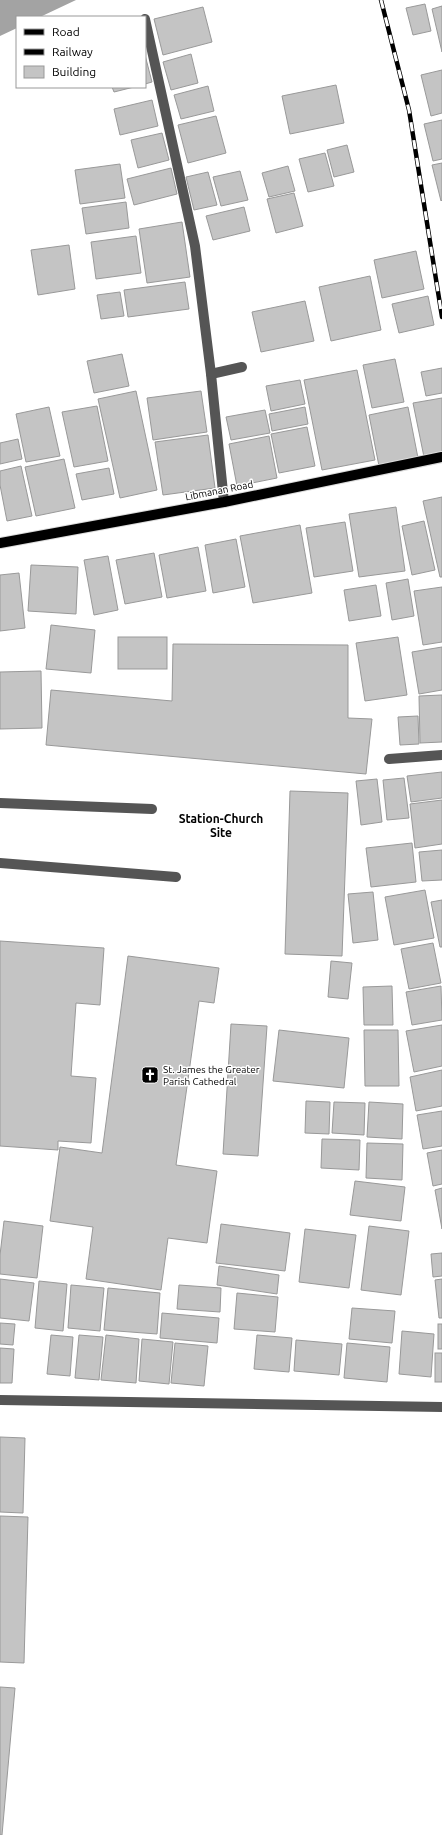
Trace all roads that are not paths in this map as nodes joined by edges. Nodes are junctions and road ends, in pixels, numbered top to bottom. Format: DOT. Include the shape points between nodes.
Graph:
graph roads {
  1 [pos="146,24"];
  2 [pos="242,367"];
  3 [pos="211,374"];
  4 [pos="442,457"];
  5 [pos="224,502"];
  6 [pos="0,543"];
  7 [pos="442,755"];
  8 [pos="388,759"];
  9 [pos="0,803"];
  10 [pos="152,809"];
  11 [pos="0,863"];
  12 [pos="176,877"];
  13 [pos="0,1400"];
  14 [pos="442,1407"];
  1 -- 3 [label="street" via="194,246"];
  2 -- 3 [label="street"];
  3 -- 5 [label="street"];
  4 -- 5 [label="main road, Libmanan Road"];
  5 -- 6 [label="main road, Libmanan Road"];
  7 -- 8 [label="street"];
  9 -- 10 [label="street"];
  11 -- 12 [label="street"];
  13 -- 14 [label="street"];
}
